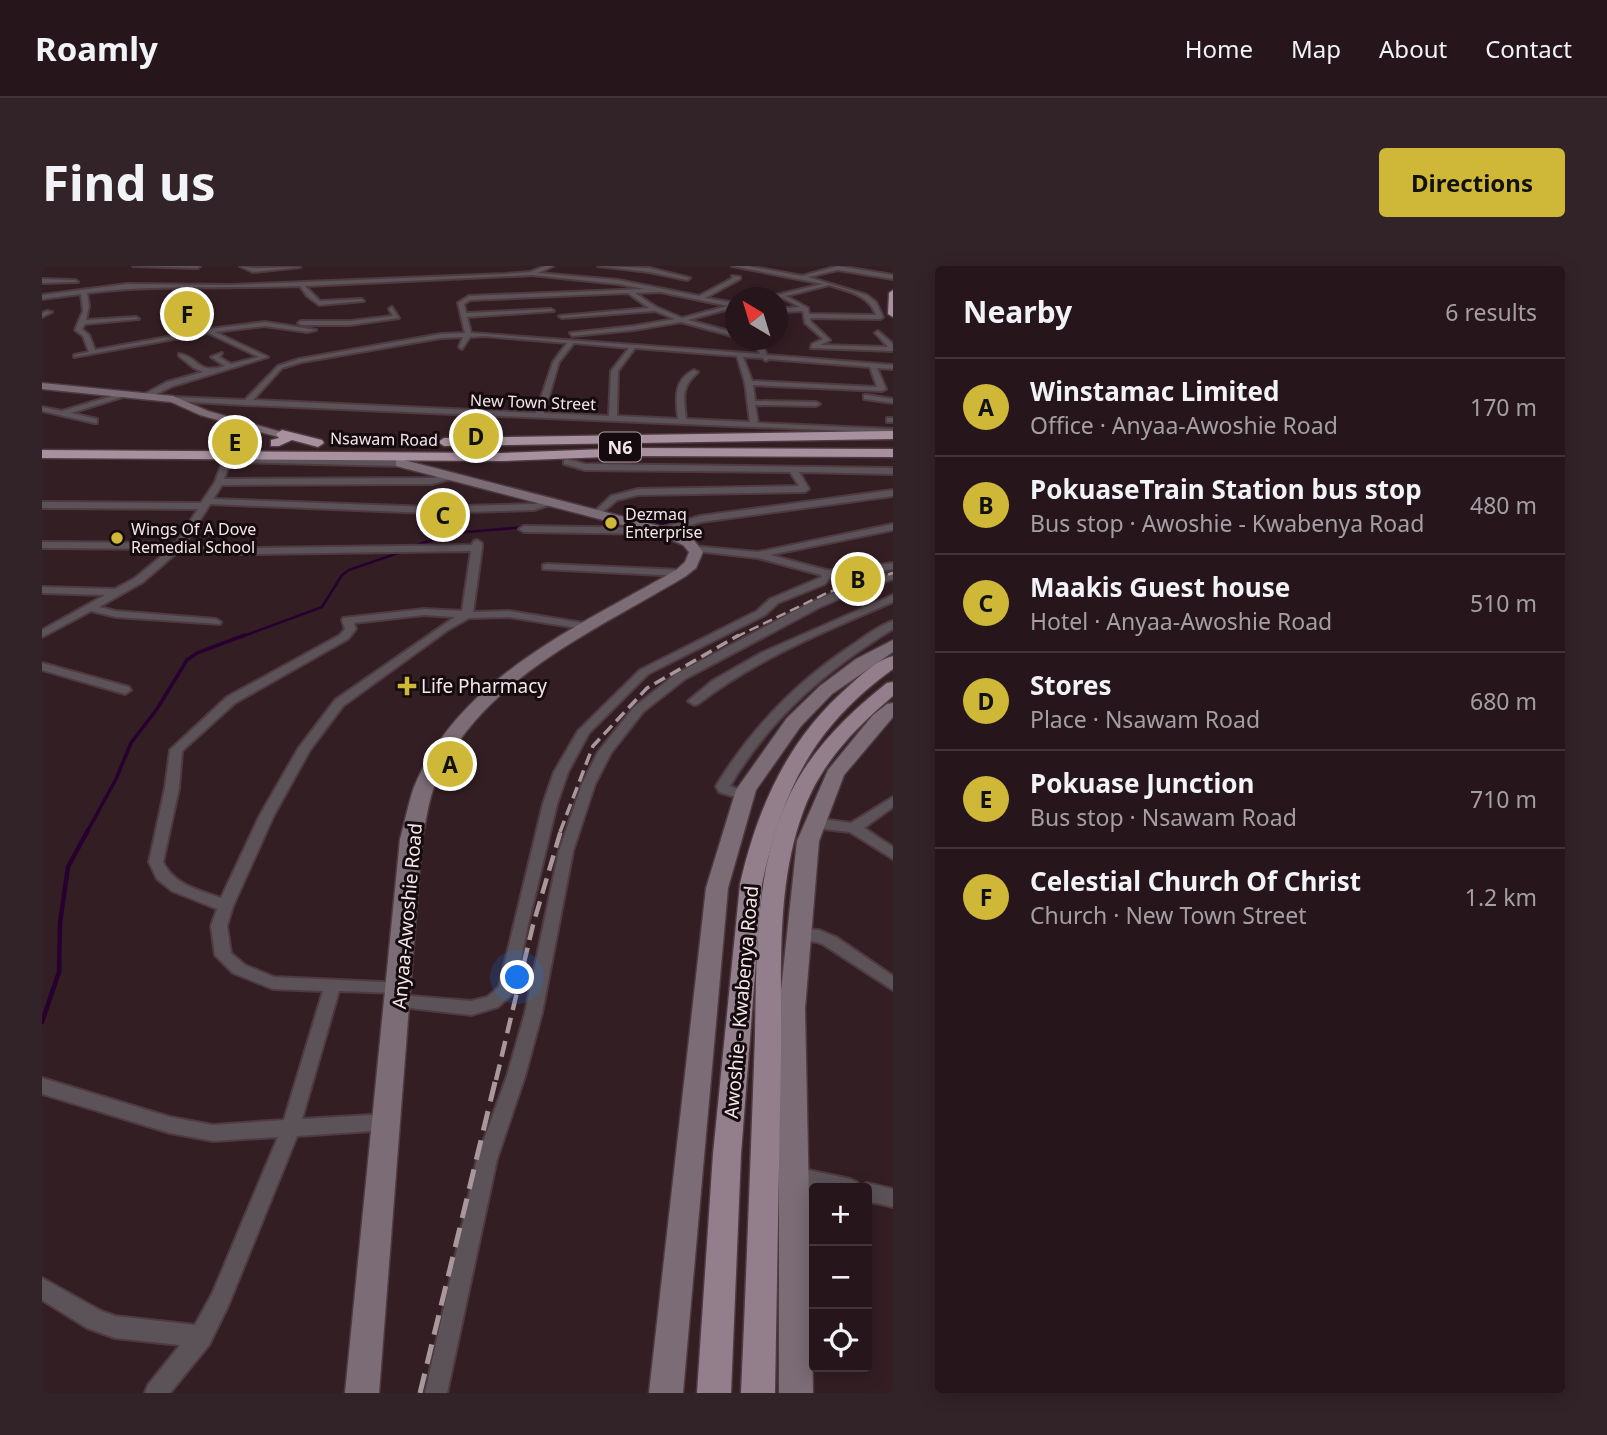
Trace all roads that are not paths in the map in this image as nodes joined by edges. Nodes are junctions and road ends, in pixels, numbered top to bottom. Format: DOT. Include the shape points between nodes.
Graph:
graph roads {
  1 [pos="136,266"];
  2 [pos="197,266"];
  3 [pos="243,266"];
  4 [pos="296,266"];
  5 [pos="550,266"];
  6 [pos="601,266"];
  7 [pos="735,266"];
  8 [pos="768,266"];
  9 [pos="456,267"];
  10 [pos="841,267"];
  11 [pos="356,269"];
  12 [pos="759,269"];
  13 [pos="531,274"];
  14 [pos="882,275"];
  15 [pos="505,276"];
  16 [pos="556,276"];
  17 [pos="802,276"];
  18 [pos="734,277"];
  19 [pos="893,277"];
  20 [pos="460,278"];
  21 [pos="687,278"];
  22 [pos="378,280"];
  23 [pos="42,281"];
  24 [pos="362,281"];
  25 [pos="75,282"];
  26 [pos="305,284"];
  27 [pos="827,284"];
  28 [pos="880,284"];
  29 [pos="127,286"];
  30 [pos="383,289"];
  31 [pos="666,290"];
  32 [pos="83,291"];
  33 [pos="631,293"];
  34 [pos="788,293"];
  35 [pos="893,293"];
  36 [pos="519,296"];
  37 [pos="531,296"];
  38 [pos="570,296"];
  39 [pos="42,297"];
  40 [pos="702,297"];
  41 [pos="788,298"];
  42 [pos="361,301"];
  43 [pos="725,302"];
  44 [pos="725,308"];
  45 [pos="393,309"];
  46 [pos="658,309"];
  47 [pos="788,310"];
  48 [pos="163,311"];
  49 [pos="551,311"];
  50 [pos="806,312"];
  51 [pos="893,314"];
  52 [pos="464,315"];
  53 [pos="562,316"];
  54 [pos="136,319"];
  55 [pos="685,320"];
  56 [pos="85,322"];
  57 [pos="274,324"];
  58 [pos="313,330"];
  59 [pos="210,332"];
  60 [pos="725,332"];
  61 [pos="878,333"];
  62 [pos="468,334"];
  63 [pos="572,337"];
  64 [pos="827,340"];
  65 [pos="462,347"];
  66 [pos="813,347"];
  67 [pos="632,348"];
  68 [pos="837,348"];
  69 [pos="893,349"];
  70 [pos="761,350"];
  71 [pos="93,353"];
  72 [pos="220,354"];
  73 [pos="181,355"];
  74 [pos="76,356"];
  75 [pos="740,357"];
  76 [pos="766,359"];
  77 [pos="252,362"];
  78 [pos="807,362"];
  79 [pos="873,366"];
  80 [pos="231,367"];
  81 [pos="280,367"];
  82 [pos="893,368"];
  83 [pos="209,372"];
  84 [pos="694,372"];
  85 [pos="749,383"];
  86 [pos="42,386"];
  87 [pos="125,395"];
  88 [pos="850,396"];
  89 [pos="146,397"];
  90 [pos="173,399"];
  91 [pos="893,401"];
  92 [pos="246,403"];
  93 [pos="751,403"];
  94 [pos="816,404"];
  95 [pos="42,409"];
  96 [pos="61,414"];
  97 [pos="539,416"];
  98 [pos="613,419"];
  99 [pos="94,421"];
  100 [pos="682,422"];
  101 [pos="754,425"];
  102 [pos="891,438"];
  103 [pos="279,439"];
  104 [pos="424,442"];
  105 [pos="506,442"];
  106 [pos="365,443"];
  107 [pos="42,446"];
  108 [pos="61,446"];
  109 [pos="42,454"];
  110 [pos="228,456"];
  111 [pos="502,457"];
  112 [pos="893,459"];
  113 [pos="567,462"];
  114 [pos="400,463"];
  115 [pos="793,470"];
  116 [pos="893,471"];
  117 [pos="454,477"];
  118 [pos="219,482"];
  119 [pos="893,493"];
  120 [pos="554,502"];
  121 [pos="204,504"];
  122 [pos="42,505"];
  123 [pos="597,514"];
  124 [pos="893,527"];
  125 [pos="524,529"];
  126 [pos="662,531"];
  127 [pos="42,545"];
  128 [pos="179,547"];
  129 [pos="696,548"];
  130 [pos="758,555"];
  131 [pos="893,566"];
  132 [pos="547,567"];
  133 [pos="681,573"];
  134 [pos="825,573"];
  135 [pos="893,576"];
  136 [pos="876,589"];
  137 [pos="42,590"];
  138 [pos="116,592"];
  139 [pos="893,596"];
  140 [pos="90,608"];
  141 [pos="467,615"];
  142 [pos="216,622"];
  143 [pos="893,624"];
  144 [pos="590,627"];
  145 [pos="42,635"];
  146 [pos="893,645"];
  147 [pos="893,661"];
  148 [pos="42,666"];
  149 [pos="893,687"];
  150 [pos="125,690"];
  151 [pos="694,701"];
  152 [pos="893,708"];
  153 [pos="744,796"];
  154 [pos="893,801"];
  155 [pos="815,823"];
  156 [pos="854,828"];
  157 [pos="893,854"];
  158 [pos="225,906"];
  159 [pos="799,934"];
  160 [pos="893,984"];
  161 [pos="332,985"];
  162 [pos="399,994"];
  163 [pos="42,1086"];
  164 [pos="388,1122"];
  165 [pos="290,1130"];
  166 [pos="727,1154"];
  167 [pos="765,1166"];
  168 [pos="794,1176"];
  169 [pos="827,1183"];
  170 [pos="872,1193"];
  171 [pos="893,1198"];
  172 [pos="42,1289"];
  173 [pos="201,1337"];
  174 [pos="156,1393"];
  175 [pos="362,1393"];
  176 [pos="436,1393"];
  177 [pos="666,1393"];
  178 [pos="714,1393"];
  179 [pos="758,1393"];
  180 [pos="796,1393"];
  1 -- 2 [label="street"];
  1 -- 29 [label="street"];
  3 -- 4 [label="street" via="253,270"];
  4 -- 26 [label="street"];
  5 -- 13 [label="street"];
  6 -- 21 [label="street"];
  7 -- 12 [label="street"];
  8 -- 12 [label="street"];
  9 -- 20 [label="street"];
  10 -- 14 [label="street"];
  10 -- 17 [label="street"];
  11 -- 24 [label="street"];
  12 -- 17 [label="street"];
  13 -- 15 [label="street"];
  13 -- 16 [label="street"];
  14 -- 19 [label="street"];
  14 -- 28 [label="street"];
  15 -- 20 [label="street"];
  15 -- 36 [label="street"];
  16 -- 31 [label="street"];
  16 -- 38 [label="street"];
  17 -- 27 [label="street"];
  18 -- 40 [label="street" via="738,278"];
  20 -- 22 [label="street"];
  22 -- 24 [label="street"];
  22 -- 30 [label="street"];
  23 -- 25 [label="street"];
  24 -- 26 [label="street"];
  26 -- 29 [label="street"];
  26 -- 42 [label="street" via="319,303"];
  27 -- 34 [label="street"];
  27 -- 50 [label="street" via="870,299 880,317"];
  29 -- 32 [label="street"];
  31 -- 33 [label="street"];
  31 -- 40 [label="street"];
  32 -- 39 [label="street"];
  32 -- 56 [label="street"];
  33 -- 38 [label="street"];
  33 -- 46 [label="street"];
  35 -- 51 [label="highway"];
  36 -- 37 [label="street"];
  36 -- 52 [label="street" via="469,298 461,303"];
  37 -- 38 [label="street"];
  37 -- 49 [label="street"];
  40 -- 43 [label="street"];
  41 -- 50 [label="street"];
  44 -- 55 [label="street"];
  45 -- 57 [label="street" via="397,317 345,324"];
  46 -- 53 [label="street"];
  46 -- 55 [label="street"];
  47 -- 50 [label="street"];
  48 -- 59 [label="street"];
  49 -- 52 [label="street"];
  49 -- 53 [label="street"];
  50 -- 64 [label="street" via="808,324"];
  52 -- 62 [label="street"];
  53 -- 63 [label="street"];
  54 -- 56 [label="street"];
  55 -- 60 [label="street"];
  55 -- 63 [label="street"];
  56 -- 71 [label="street" via="78,330 86,335"];
  57 -- 58 [label="street"];
  57 -- 59 [label="street"];
  59 -- 71 [label="street"];
  59 -- 77 [label="street" via="265,357"];
  61 -- 69 [label="street"];
  62 -- 63 [label="street"];
  62 -- 65 [label="street"];
  62 -- 81 [label="street" via="312,357"];
  63 -- 67 [label="street"];
  63 -- 97 [label="street" via="556,362"];
  64 -- 66 [label="street"];
  64 -- 68 [label="street"];
  66 -- 68 [label="street"];
  66 -- 78 [label="street"];
  67 -- 75 [label="street"];
  67 -- 98 [label="street" via="615,371"];
  68 -- 69 [label="street"];
  70 -- 76 [label="street"];
  71 -- 74 [label="street"];
  72 -- 80 [label="street" via="214,357"];
  73 -- 83 [label="street"];
  75 -- 76 [label="street"];
  75 -- 85 [label="street"];
  76 -- 78 [label="street"];
  77 -- 80 [label="street"];
  77 -- 81 [label="street"];
  78 -- 79 [label="street"];
  79 -- 82 [label="street"];
  79 -- 85 [label="street" via="882,389"];
  80 -- 83 [label="street"];
  81 -- 92 [label="street"];
  83 -- 89 [label="street"];
  84 -- 100 [label="street" via="680,387"];
  85 -- 93 [label="street"];
  86 -- 87 [label="street"];
  87 -- 89 [label="street"];
  87 -- 96 [label="street"];
  88 -- 91 [label="street"];
  89 -- 90 [label="street"];
  90 -- 92 [label="street, New Town Street"];
  90 -- 103 [label="street"];
  92 -- 97 [label="street, New Town Street"];
  93 -- 94 [label="street"];
  93 -- 101 [label="street"];
  95 -- 96 [label="street"];
  96 -- 99 [label="street"];
  97 -- 98 [label="street, New Town Street"];
  98 -- 100 [label="street, New Town Street"];
  100 -- 101 [label="street, New Town Street"];
  101 -- 102 [label="street, New Town Street"];
  102 -- 105 [label="highway"];
  102 -- 105 [label="highway"];
  102 -- 108 [label="highway, Nsawam Road / N6"];
  103 -- 106 [label="highway"];
  103 -- 108 [label="highway"];
  104 -- 105 [label="highway"];
  107 -- 108 [label="highway, Nsawam Road / N6"];
  109 -- 110 [label="highway, Nsawam Road / N6"];
  110 -- 111 [label="highway, Nsawam Road / N6"];
  110 -- 114 [label="street"];
  110 -- 118 [label="street"];
  111 -- 112 [label="highway, Nsawam Road / N6" via="605,454"];
  111 -- 113 [label="highway"];
  112 -- 113 [label="highway" via="860,463"];
  113 -- 115 [label="street" via="585,467"];
  114 -- 117 [label="street"];
  115 -- 116 [label="street"];
  115 -- 123 [label="street" via="805,489 628,494 614,498"];
  117 -- 118 [label="street" via="432,481"];
  117 -- 120 [label="street"];
  118 -- 121 [label="street"];
  119 -- 126 [label="street" via="700,519"];
  120 -- 121 [label="street" via="534,507 429,510"];
  120 -- 123 [label="street"];
  121 -- 122 [label="street"];
  121 -- 128 [label="street"];
  123 -- 126 [label="street"];
  124 -- 130 [label="street"];
  125 -- 126 [label="street"];
  126 -- 129 [label="street"];
  127 -- 128 [label="street"];
  128 -- 138 [label="street" via="139,580"];
  128 -- 141 [label="street" via="245,551 477,545"];
  129 -- 130 [label="street"];
  129 -- 133 [label="street, Anyaa-Awoshie Road" via="697,559"];
  130 -- 134 [label="street"];
  131 -- 134 [label="street" via="850,574"];
  132 -- 133 [label="street"];
  133 -- 144 [label="street, Anyaa-Awoshie Road"];
  134 -- 162 [label="street" via="827,578 821,582 774,601 761,613 644,672 584,731 561,772 550,804 505,991 492,1002 471,1008"];
  135 -- 176 [label="street" via="833,595 673,680 627,722 596,768 564,853 538,994 481,1186"];
  136 -- 139 [label="street"];
  137 -- 138 [label="street"];
  138 -- 140 [label="street"];
  139 -- 151 [label="street" via="766,656"];
  140 -- 142 [label="street"];
  140 -- 145 [label="street"];
  141 -- 144 [label="street" via="509,614"];
  141 -- 158 [label="street" via="339,703 297,760"];
  141 -- 158 [label="street" via="424,612 347,620 351,629 344,637 231,700 183,741 174,756 156,862 177,887"];
  143 -- 153 [label="street" via="819,673 772,718 723,786"];
  144 -- 162 [label="street, Anyaa-Awoshie Road" via="538,657 481,703 429,771 413,827"];
  146 -- 153 [label="street" via="826,690 794,722"];
  147 -- 166 [label="main road, Awoshie - Kwabenya Road" via="844,699 814,730 770,807 751,884"];
  148 -- 150 [label="street"];
  149 -- 167 [label="main road, Awoshie - Kwabenya Road" via="836,738 817,765 792,813 781,850 772,938"];
  152 -- 155 [label="street" via="835,774"];
  153 -- 177 [label="street" via="718,888"];
  154 -- 156 [label="street"];
  155 -- 156 [label="street"];
  155 -- 159 [label="street" via="808,841"];
  156 -- 157 [label="street"];
  158 -- 161 [label="street" via="219,936 223,955 239,969 274,983"];
  159 -- 160 [label="street" via="830,941"];
  159 -- 168 [label="street" via="792,1009"];
  161 -- 162 [label="street"];
  161 -- 165 [label="street"];
  162 -- 164 [label="street, Anyaa-Awoshie Road"];
  163 -- 165 [label="street" via="194,1130"];
  164 -- 165 [label="street"];
  164 -- 175 [label="street, Anyaa-Awoshie Road"];
  165 -- 173 [label="street"];
  166 -- 167 [label="main road" via="735,1149 752,1151"];
  166 -- 178 [label="main road, Awoshie - Kwabenya Road"];
  167 -- 179 [label="main road, Awoshie - Kwabenya Road"];
  168 -- 169 [label="street"];
  168 -- 180 [label="street"];
  170 -- 171 [label="street"];
  172 -- 173 [label="street" via="95,1320"];
  173 -- 174 [label="street"];
}
